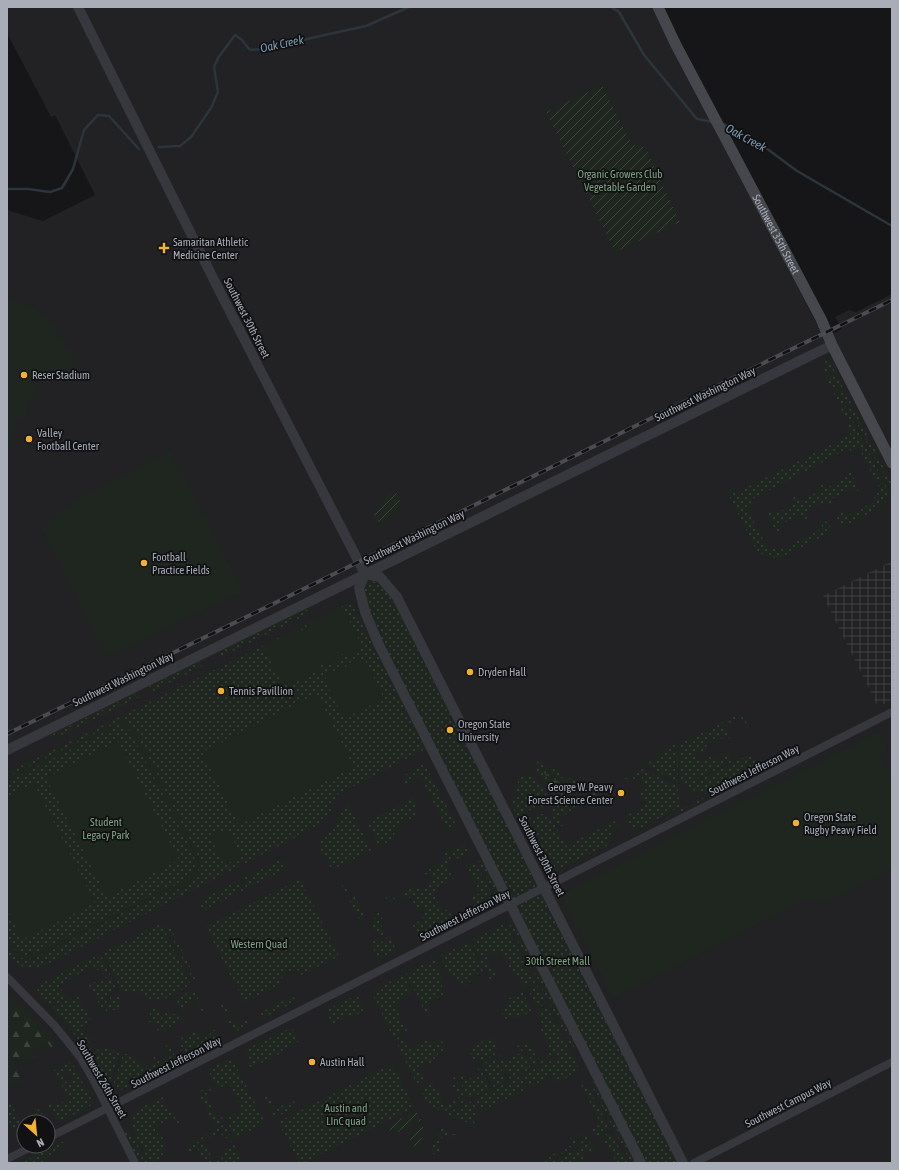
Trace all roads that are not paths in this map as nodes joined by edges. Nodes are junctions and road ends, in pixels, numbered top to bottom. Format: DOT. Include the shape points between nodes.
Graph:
graph roads {
  1 [pos="78,7"];
  2 [pos="658,7"];
  3 [pos="832,345"];
  4 [pos="892,463"];
  5 [pos="364,574"];
  6 [pos="892,712"];
  7 [pos="7,750"];
  8 [pos="544,887"];
  9 [pos="511,904"];
  10 [pos="7,977"];
  11 [pos="892,1062"];
  12 [pos="108,1108"];
  13 [pos="56,1134"];
  14 [pos="17,1154"];
  15 [pos="7,1159"];
  16 [pos="135,1163"];
  17 [pos="641,1163"];
  18 [pos="683,1163"];
  19 [pos="694,1163"];
  1 -- 5 [label="street, Southwest 30th Street"];
  2 -- 3 [label="main road, Southwest 35th Street"];
  3 -- 4 [label="main road, Southwest 35th Street"];
  3 -- 5 [label="street, Southwest Washington Way"];
  5 -- 7 [label="street, Southwest Washington Way"];
  5 -- 8 [label="street, Southwest 30th Street" via="380,577 397,596"];
  5 -- 9 [label="street" via="358,588 378,643"];
  6 -- 8 [label="street, Southwest Jefferson Way"];
  8 -- 9 [label="street, Southwest Jefferson Way"];
  8 -- 18 [label="street, Southwest 30th Street"];
  9 -- 12 [label="street, Southwest Jefferson Way"];
  9 -- 17 [label="street"];
  10 -- 12 [label="street, Southwest 26th Street" via="66,1038 80,1057"];
  11 -- 19 [label="street, Southwest Campus Way"];
  12 -- 13 [label="street, Southwest Jefferson Way"];
  12 -- 16 [label="street, Southwest 26th Street"];
  14 -- 15 [label="street"];
}
